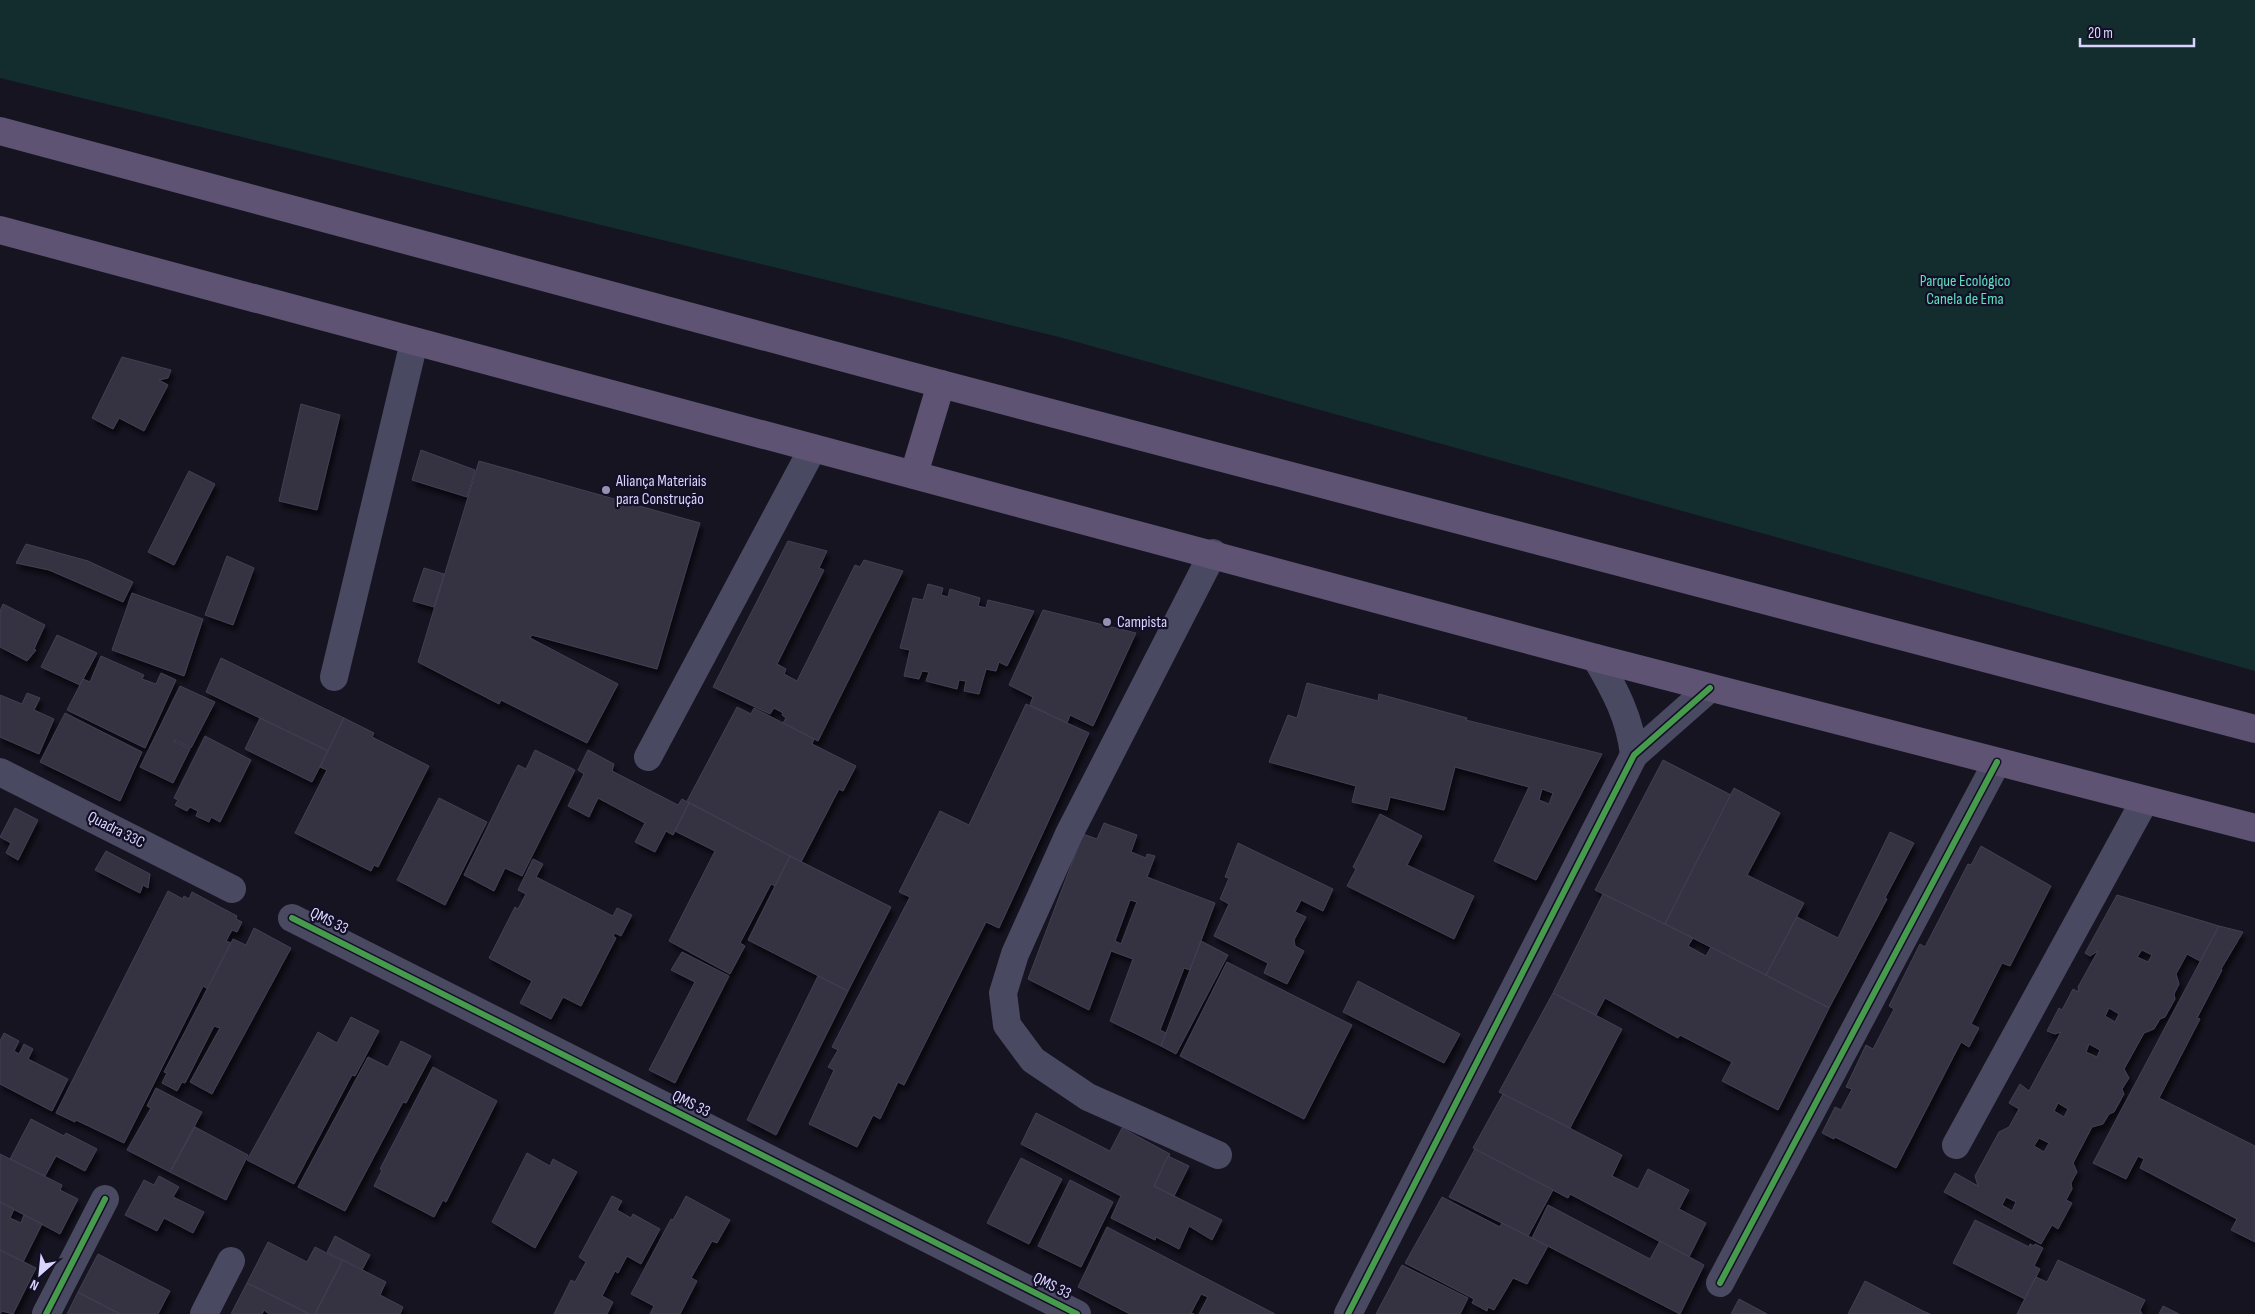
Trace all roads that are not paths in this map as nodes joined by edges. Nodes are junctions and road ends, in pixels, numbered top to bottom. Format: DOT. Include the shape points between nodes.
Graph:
graph roads {
  1 [pos="0,131"];
  2 [pos="0,230"];
  3 [pos="414,342"];
  4 [pos="941,384"];
  5 [pos="813,448"];
  6 [pos="914,474"];
  7 [pos="1213,553"];
  8 [pos="1596,658"];
  9 [pos="334,677"];
  10 [pos="1710,688"];
  11 [pos="2255,729"];
  12 [pos="1634,755"];
  13 [pos="648,757"];
  14 [pos="1997,762"];
  15 [pos="0,772"];
  16 [pos="2144,800"];
  17 [pos="2255,828"];
  18 [pos="232,889"];
  19 [pos="292,918"];
  20 [pos="1956,1146"];
  21 [pos="1218,1154"];
  22 [pos="105,1199"];
  23 [pos="231,1261"];
  24 [pos="1720,1283"];
  25 [pos="46,1314"];
  26 [pos="204,1314"];
  27 [pos="1077,1314"];
  28 [pos="1348,1314"];
  1 -- 4 [label="main road"];
  2 -- 3 [label="main road"];
  3 -- 5 [label="main road"];
  3 -- 9 [label="street"];
  4 -- 6 [label="main road"];
  4 -- 11 [label="main road"];
  5 -- 6 [label="main road"];
  5 -- 13 [label="street"];
  6 -- 7 [label="main road"];
  7 -- 8 [label="main road"];
  7 -- 21 [label="street" via="1068,834 1015,954 1003,993 1008,1025 1033,1060 1088,1097"];
  8 -- 10 [label="main road"];
  8 -- 12 [label="street" via="1625,712"];
  10 -- 12 [label="street"];
  10 -- 14 [label="main road"];
  12 -- 28 [label="street"];
  14 -- 16 [label="main road"];
  14 -- 24 [label="street"];
  15 -- 18 [label="street, Quadra 33C"];
  16 -- 17 [label="main road"];
  16 -- 20 [label="street"];
  19 -- 27 [label="street, QMS 33"];
  22 -- 25 [label="street"];
  23 -- 26 [label="street"];
}
